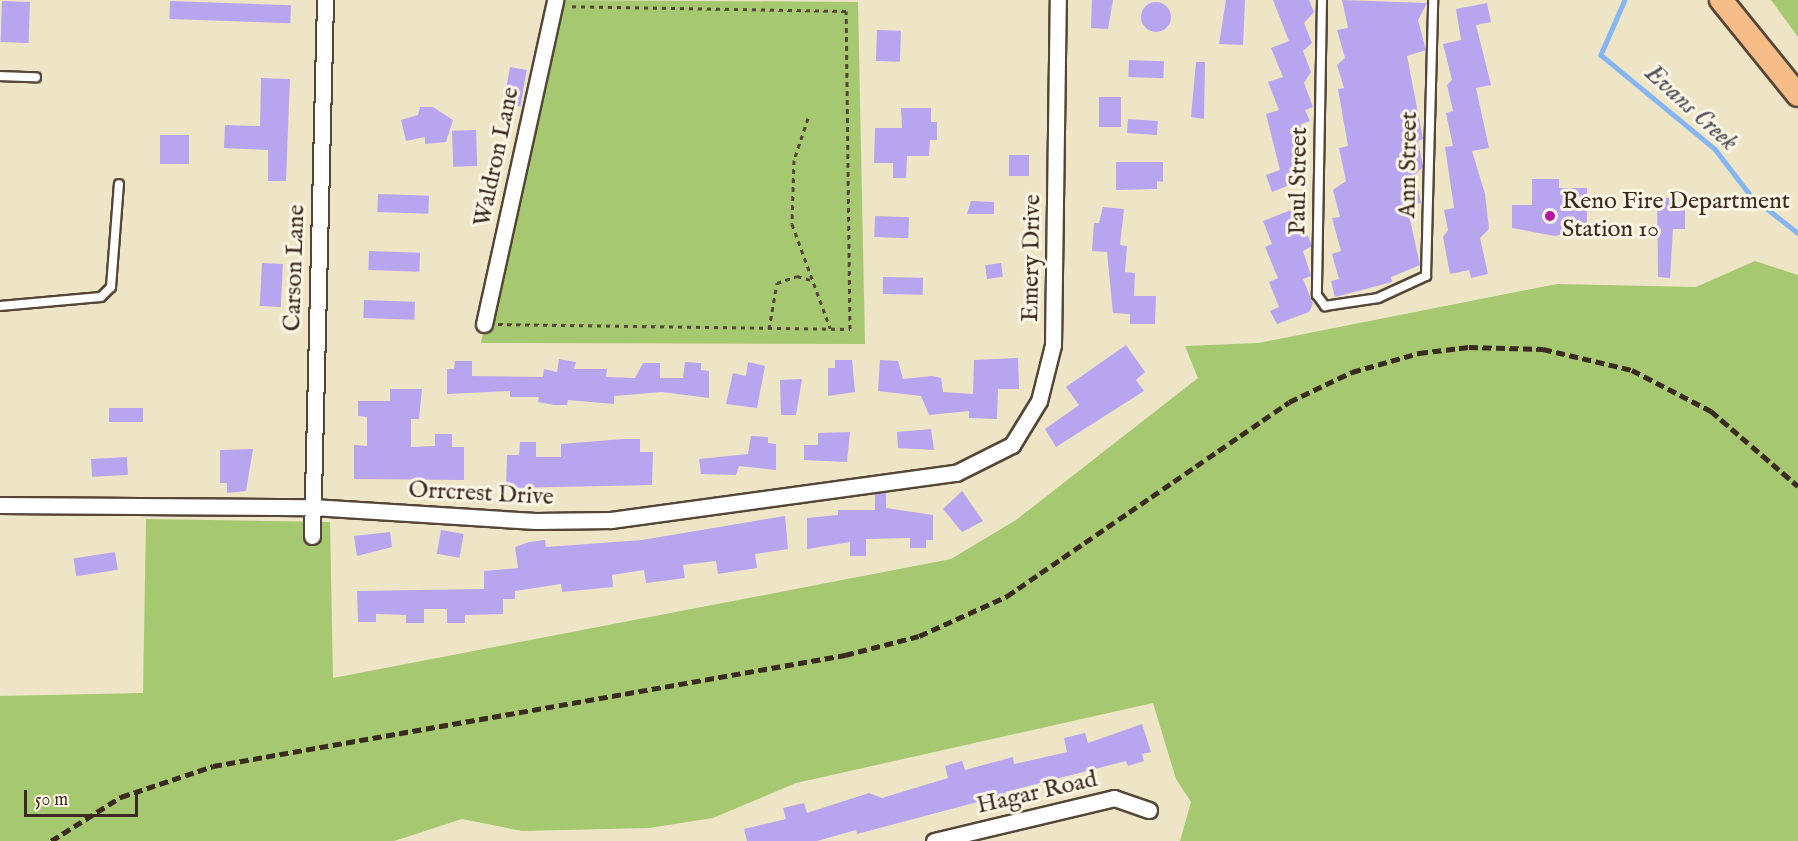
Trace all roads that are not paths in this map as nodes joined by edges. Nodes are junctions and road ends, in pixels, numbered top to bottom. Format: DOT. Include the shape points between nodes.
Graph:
graph roads {
  1 [pos="325,0"];
  2 [pos="555,0"];
  3 [pos="1058,0"];
  4 [pos="1322,0"];
  5 [pos="1433,0"];
  6 [pos="1721,0"];
  7 [pos="0,76"];
  8 [pos="36,77"];
  9 [pos="1798,95"];
  10 [pos="119,184"];
  11 [pos="1378,298"];
  12 [pos="0,306"];
  13 [pos="484,324"];
  14 [pos="956,472"];
  15 [pos="0,505"];
  16 [pos="312,507"];
  17 [pos="312,536"];
  18 [pos="1149,810"];
  19 [pos="934,841"];
  1 -- 16 [label="street, Carson Lane"];
  2 -- 13 [label="street, Waldron Lane"];
  3 -- 14 [label="street, Emery Drive" via="1053,345 1039,402 1012,445"];
  4 -- 11 [label="lane, Paul Street" via="1317,295 1325,306"];
  5 -- 11 [label="lane, Ann Street" via="1426,276"];
  6 -- 9 [label="main road"];
  7 -- 8 [label="lane"];
  10 -- 12 [label="lane" via="114,277 106,292 101,297"];
  14 -- 16 [label="street, Orrcrest Drive" via="611,520 536,521"];
  15 -- 16 [label="street, Orrcrest Drive"];
  16 -- 17 [label="street, Carson Lane"];
  18 -- 19 [label="street, Hagar Road" via="1114,798"];
}
